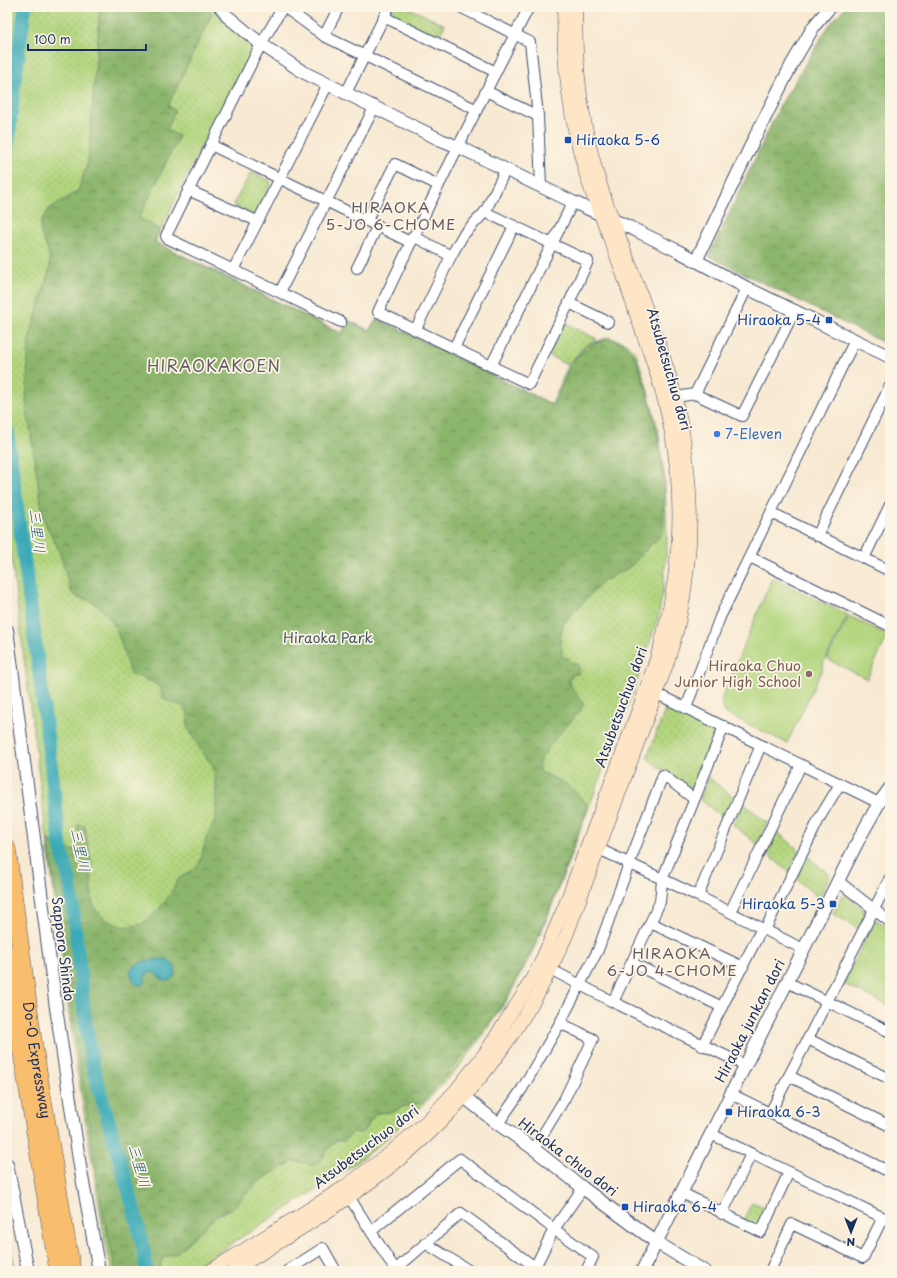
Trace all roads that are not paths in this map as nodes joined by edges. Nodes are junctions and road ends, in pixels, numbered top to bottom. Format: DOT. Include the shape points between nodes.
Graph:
graph roads {
  1 [pos="284,7"];
  2 [pos="339,7"];
  3 [pos="389,7"];
  4 [pos="460,7"];
  5 [pos="529,7"];
  6 [pos="564,7"];
  7 [pos="576,7"];
  8 [pos="830,7"];
  9 [pos="223,12"];
  10 [pos="384,17"];
  11 [pos="515,34"];
  12 [pos="324,36"];
  13 [pos="261,44"];
  14 [pos="365,56"];
  15 [pos="496,72"];
  16 [pos="328,84"];
  17 [pos="486,91"];
  18 [pos="346,93"];
  19 [pos="375,106"];
  20 [pos="477,110"];
  21 [pos="538,116"];
  22 [pos="211,145"];
  23 [pos="459,146"];
  24 [pos="506,169"];
  25 [pos="279,178"];
  26 [pos="438,185"];
  27 [pos="541,186"];
  28 [pos="188,190"];
  29 [pos="326,201"];
  30 [pos="572,202"];
  31 [pos="485,212"];
  32 [pos="600,214"];
  33 [pos="612,219"];
  34 [pos="367,220"];
  35 [pos="257,221"];
  36 [pos="378,226"];
  37 [pos="514,226"];
  38 [pos="412,239"];
  39 [pos="551,244"];
  40 [pos="451,256"];
  41 [pos="696,261"];
  42 [pos="357,268"];
  43 [pos="234,270"];
  44 [pos="747,288"];
  45 [pos="280,292"];
  46 [pos="569,303"];
  47 [pos="794,310"];
  48 [pos="341,322"];
  49 [pos="608,322"];
  50 [pos="416,329"];
  51 [pos="855,340"];
  52 [pos="454,348"];
  53 [pos="890,357"];
  54 [pos="491,366"];
  55 [pos="890,386"];
  56 [pos="695,394"];
  57 [pos="676,397"];
  58 [pos="890,505"];
  59 [pos="772,513"];
  60 [pos="817,536"];
  61 [pos="750,557"];
  62 [pos="864,558"];
  63 [pos="890,571"];
  64 [pos="890,626"];
  65 [pos="7,630"];
  66 [pos="651,691"];
  67 [pos="686,708"];
  68 [pos="724,726"];
  69 [pos="761,744"];
  70 [pos="801,765"];
  71 [pos="840,784"];
  72 [pos="890,788"];
  73 [pos="694,799"];
  74 [pos="879,803"];
  75 [pos="7,848"];
  76 [pos="599,849"];
  77 [pos="629,864"];
  78 [pos="890,878"];
  79 [pos="662,880"];
  80 [pos="838,880"];
  81 [pos="698,896"];
  82 [pos="874,910"];
  83 [pos="730,912"];
  84 [pos="890,922"];
  85 [pos="651,923"];
  86 [pos="764,929"];
  87 [pos="803,949"];
  88 [pos="7,952"];
  89 [pos="632,963"];
  90 [pos="743,967"];
  91 [pos="550,969"];
  92 [pos="787,982"];
  93 [pos="580,985"];
  94 [pos="613,1002"];
  95 [pos="827,1002"];
  96 [pos="722,1007"];
  97 [pos="560,1023"];
  98 [pos="890,1032"];
  99 [pos="808,1039"];
  100 [pos="702,1046"];
  101 [pos="745,1065"];
  102 [pos="789,1076"];
  103 [pos="890,1079"];
  104 [pos="460,1094"];
  105 [pos="730,1094"];
  106 [pos="770,1113"];
  107 [pos="498,1124"];
  108 [pos="890,1126"];
  109 [pos="711,1134"];
  110 [pos="534,1149"];
  111 [pos="751,1154"];
  112 [pos="7,1164"];
  113 [pos="789,1172"];
  114 [pos="890,1172"];
  115 [pos="583,1188"];
  116 [pos="346,1192"];
  117 [pos="682,1193"];
  118 [pos="722,1214"];
  119 [pos="887,1219"];
  120 [pos="554,1230"];
  121 [pos="371,1231"];
  122 [pos="425,1242"];
  123 [pos="656,1242"];
  124 [pos="534,1269"];
  125 [pos="396,1270"];
  126 [pos="28,1271"];
  127 [pos="58,1271"];
  128 [pos="72,1271"];
  129 [pos="99,1271"];
  130 [pos="210,1271"];
  131 [pos="233,1271"];
  132 [pos="286,1271"];
  133 [pos="336,1271"];
  134 [pos="470,1271"];
  135 [pos="586,1271"];
  136 [pos="642,1271"];
  137 [pos="704,1271"];
  138 [pos="770,1271"];
  1 -- 12 [label="street"];
  1 -- 13 [label="street"];
  2 -- 12 [label="street"];
  3 -- 10 [label="street"];
  4 -- 11 [label="street"];
  5 -- 11 [label="street"];
  6 -- 32 [label="main road, Atsubetsuchuo dori" via="565,64 571,113 580,153"];
  7 -- 33 [label="main road, Atsubetsuchuo dori" via="576,45 584,118 592,156"];
  8 -- 41 [label="street" via="814,26 792,64"];
  9 -- 13 [label="street"];
  10 -- 14 [label="street"];
  10 -- 15 [label="street"];
  11 -- 15 [label="street"];
  11 -- 21 [label="street" via="530,42"];
  12 -- 14 [label="street"];
  13 -- 16 [label="street" via="303,72"];
  13 -- 22 [label="street"];
  14 -- 18 [label="street"];
  14 -- 20 [label="street"];
  15 -- 17 [label="street"];
  16 -- 18 [label="street"];
  16 -- 25 [label="street"];
  17 -- 20 [label="street"];
  17 -- 21 [label="street"];
  18 -- 19 [label="street"];
  19 -- 23 [label="street" via="434,137"];
  19 -- 29 [label="street"];
  20 -- 23 [label="street"];
  21 -- 27 [label="street"];
  22 -- 25 [label="street"];
  22 -- 28 [label="street"];
  23 -- 24 [label="street"];
  23 -- 26 [label="street"];
  24 -- 27 [label="street"];
  24 -- 31 [label="street"];
  25 -- 29 [label="street"];
  25 -- 35 [label="street"];
  26 -- 34 [label="street" via="394,164"];
  26 -- 38 [label="street"];
  27 -- 30 [label="street"];
  28 -- 35 [label="street"];
  28 -- 43 [label="street" via="167,238"];
  29 -- 34 [label="street"];
  29 -- 45 [label="street"];
  30 -- 32 [label="street"];
  30 -- 39 [label="street"];
  31 -- 37 [label="street"];
  31 -- 40 [label="street" via="463,235"];
  32 -- 33 [label="street"];
  32 -- 66 [label="main road, Atsubetsuchuo dori" via="657,375 670,424 677,475 679,515 675,578"];
  33 -- 41 [label="street"];
  33 -- 57 [label="main road, Atsubetsuchuo dori" via="663,354"];
  34 -- 36 [label="street"];
  35 -- 43 [label="street"];
  36 -- 38 [label="street"];
  36 -- 42 [label="street"];
  37 -- 39 [label="street"];
  37 -- 52 [label="street"];
  38 -- 40 [label="street"];
  38 -- 50 [label="street" via="378,312"];
  39 -- 46 [label="street" via="588,261"];
  39 -- 54 [label="street"];
  40 -- 50 [label="street"];
  41 -- 44 [label="street"];
  43 -- 45 [label="street"];
  44 -- 47 [label="street"];
  44 -- 56 [label="street"];
  45 -- 48 [label="street"];
  46 -- 49 [label="street"];
  46 -- 54 [label="street" via="529,384"];
  47 -- 51 [label="street"];
  47 -- 56 [label="street" via="742,416"];
  50 -- 52 [label="street"];
  51 -- 53 [label="street"];
  51 -- 59 [label="street"];
  52 -- 54 [label="street"];
  55 -- 60 [label="street"];
  56 -- 57 [label="street"];
  57 -- 66 [label="main road, Atsubetsuchuo dori" via="689,474 689,556 679,624 667,664"];
  58 -- 62 [label="street"];
  59 -- 60 [label="street"];
  59 -- 61 [label="street"];
  60 -- 62 [label="street"];
  61 -- 64 [label="street"];
  61 -- 67 [label="street" via="720,617"];
  62 -- 63 [label="street"];
  65 -- 129 [label="street, Sapporo Shindo" via="56,1008"];
  66 -- 67 [label="street"];
  66 -- 76 [label="main road, Atsubetsuchuo dori"];
  66 -- 104 [label="main road, Atsubetsuchuo dori" via="540,964"];
  67 -- 68 [label="street"];
  68 -- 69 [label="street"];
  68 -- 73 [label="street"];
  69 -- 70 [label="street"];
  69 -- 81 [label="street"];
  70 -- 71 [label="street"];
  70 -- 83 [label="street"];
  71 -- 74 [label="street"];
  71 -- 86 [label="street"];
  72 -- 74 [label="street, Hiraoka junkan dori"];
  73 -- 77 [label="street" via="663,775"];
  73 -- 79 [label="street"];
  74 -- 80 [label="street, Hiraoka junkan dori"];
  75 -- 128 [label="highway, Do-O Expressway" via="34,1048"];
  76 -- 77 [label="street"];
  76 -- 91 [label="main road, Atsubetsuchuo dori" via="567,934"];
  77 -- 79 [label="street"];
  77 -- 93 [label="street" via="598,950"];
  78 -- 82 [label="street"];
  79 -- 81 [label="street"];
  79 -- 85 [label="street" via="660,902"];
  80 -- 82 [label="street"];
  80 -- 87 [label="street, Hiraoka junkan dori"];
  81 -- 83 [label="street"];
  82 -- 84 [label="street"];
  82 -- 95 [label="street"];
  83 -- 86 [label="street"];
  85 -- 89 [label="street"];
  85 -- 90 [label="street"];
  86 -- 87 [label="street"];
  86 -- 90 [label="street"];
  87 -- 92 [label="street, Hiraoka junkan dori"];
  88 -- 127 [label="highway, Do-O Expressway"];
  89 -- 94 [label="street"];
  89 -- 96 [label="street"];
  90 -- 96 [label="street"];
  91 -- 93 [label="street"];
  91 -- 104 [label="main road, Atsubetsuchuo dori" via="517,1027"];
  92 -- 95 [label="street"];
  92 -- 101 [label="street, Hiraoka junkan dori"];
  93 -- 94 [label="street"];
  93 -- 97 [label="street"];
  94 -- 100 [label="street"];
  95 -- 98 [label="street"];
  95 -- 99 [label="street"];
  96 -- 100 [label="street"];
  97 -- 107 [label="street" via="522,1089"];
  97 -- 110 [label="street" via="592,1039 565,1098"];
  99 -- 102 [label="street"];
  99 -- 103 [label="street"];
  100 -- 101 [label="street"];
  101 -- 105 [label="street, Hiraoka junkan dori"];
  102 -- 106 [label="street"];
  102 -- 108 [label="street"];
  104 -- 107 [label="street, Hiraoka chuo dori"];
  104 -- 116 [label="main road, Atsubetsuchuo dori" via="421,1141 395,1164"];
  105 -- 106 [label="street"];
  105 -- 109 [label="street, Hiraoka junkan dori"];
  106 -- 114 [label="street"];
  107 -- 110 [label="street, Hiraoka chuo dori"];
  109 -- 111 [label="street"];
  109 -- 117 [label="street, Hiraoka junkan dori"];
  110 -- 115 [label="street, Hiraoka chuo dori"];
  111 -- 113 [label="street"];
  111 -- 118 [label="street"];
  112 -- 126 [label="street"];
  113 -- 118 [label="street" via="761,1232"];
  113 -- 119 [label="street"];
  115 -- 120 [label="street"];
  115 -- 123 [label="street, Hiraoka chuo dori"];
  116 -- 121 [label="street"];
  116 -- 130 [label="main road, Atsubetsuchuo dori"];
  116 -- 131 [label="main road, Atsubetsuchuo dori"];
  117 -- 118 [label="street"];
  117 -- 123 [label="street, Hiraoka junkan dori"];
  119 -- 138 [label="street" via="863,1258 792,1224"];
  120 -- 121 [label="street" via="460,1159"];
  120 -- 124 [label="street"];
  120 -- 135 [label="street" via="593,1257"];
  121 -- 125 [label="street"];
  122 -- 124 [label="street" via="461,1212"];
  122 -- 125 [label="street"];
  122 -- 134 [label="street"];
  123 -- 136 [label="street, Hiraoka junkan dori"];
  123 -- 137 [label="street, Hiraoka chuo dori"];
  132 -- 133 [label="street" via="323,1248"];
}
